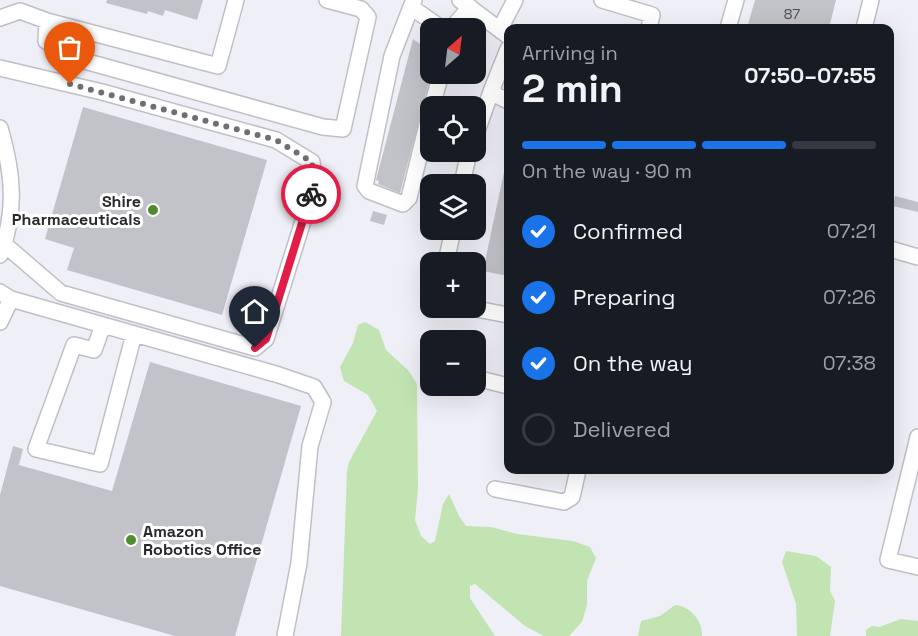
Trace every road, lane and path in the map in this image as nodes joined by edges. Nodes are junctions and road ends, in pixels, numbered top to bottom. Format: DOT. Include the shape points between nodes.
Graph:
graph roads {
  1 [pos="236,0"];
  2 [pos="327,0"];
  3 [pos="515,0"];
  4 [pos="602,0"];
  5 [pos="736,0"];
  6 [pos="871,0"];
  7 [pos="465,3"];
  8 [pos="413,4"];
  9 [pos="652,15"];
  10 [pos="0,18"];
  11 [pos="429,18"];
  12 [pos="457,18"];
  13 [pos="47,21"];
  14 [pos="507,24"];
  15 [pos="729,24"];
  16 [pos="865,24"];
  17 [pos="504,33"];
  18 [pos="504,59"];
  19 [pos="0,68"];
  20 [pos="492,89"];
  21 [pos="504,99"];
  22 [pos="486,106"];
  23 [pos="0,128"];
  24 [pos="3,149"];
  25 [pos="420,153"];
  26 [pos="2,250"];
  27 [pos="894,250"];
  28 [pos="918,257"];
  29 [pos="5,296"];
  30 [pos="486,311"];
  31 [pos="504,314"];
  32 [pos="0,322"];
  33 [pos="103,325"];
  34 [pos="134,334"];
  35 [pos="486,380"];
  36 [pos="504,385"];
  37 [pos="918,437"];
  38 [pos="577,474"];
  39 [pos="495,489"];
  40 [pos="918,567"];
  41 [pos="285,636"];
  1 -- 13 [label="street" via="218,66"];
  2 -- 13 [label="street" via="361,9 368,17 343,129 323,127 70,57 46,41"];
  3 -- 14 [label="street"];
  4 -- 9 [label="street"];
  5 -- 15 [label="street"];
  6 -- 16 [label="street"];
  7 -- 12 [label="street"];
  7 -- 17 [label="street"];
  8 -- 11 [label="street"];
  8 -- 25 [label="street" via="392,56 365,186 403,204 409,198"];
  10 -- 13 [label="street" via="20,11"];
  18 -- 20 [label="street"];
  19 -- 26 [label="street" via="276,140 312,162 314,186 266,339 255,348 60,293"];
  20 -- 21 [label="street"];
  20 -- 22 [label="street"];
  23 -- 24 [label="street"];
  24 -- 26 [label="street" via="12,187 12,213"];
  27 -- 28 [label="street"];
  29 -- 32 [label="street"];
  29 -- 33 [label="street"];
  30 -- 31 [label="street"];
  33 -- 34 [label="street"];
  33 -- 34 [label="street" via="94,350 74,345 36,449 100,464"];
  34 -- 41 [label="street" via="314,387 323,402 310,446 300,563"];
  35 -- 36 [label="street"];
  37 -- 40 [label="street" via="888,560"];
  38 -- 39 [label="street" via="572,497 564,502"];
}
